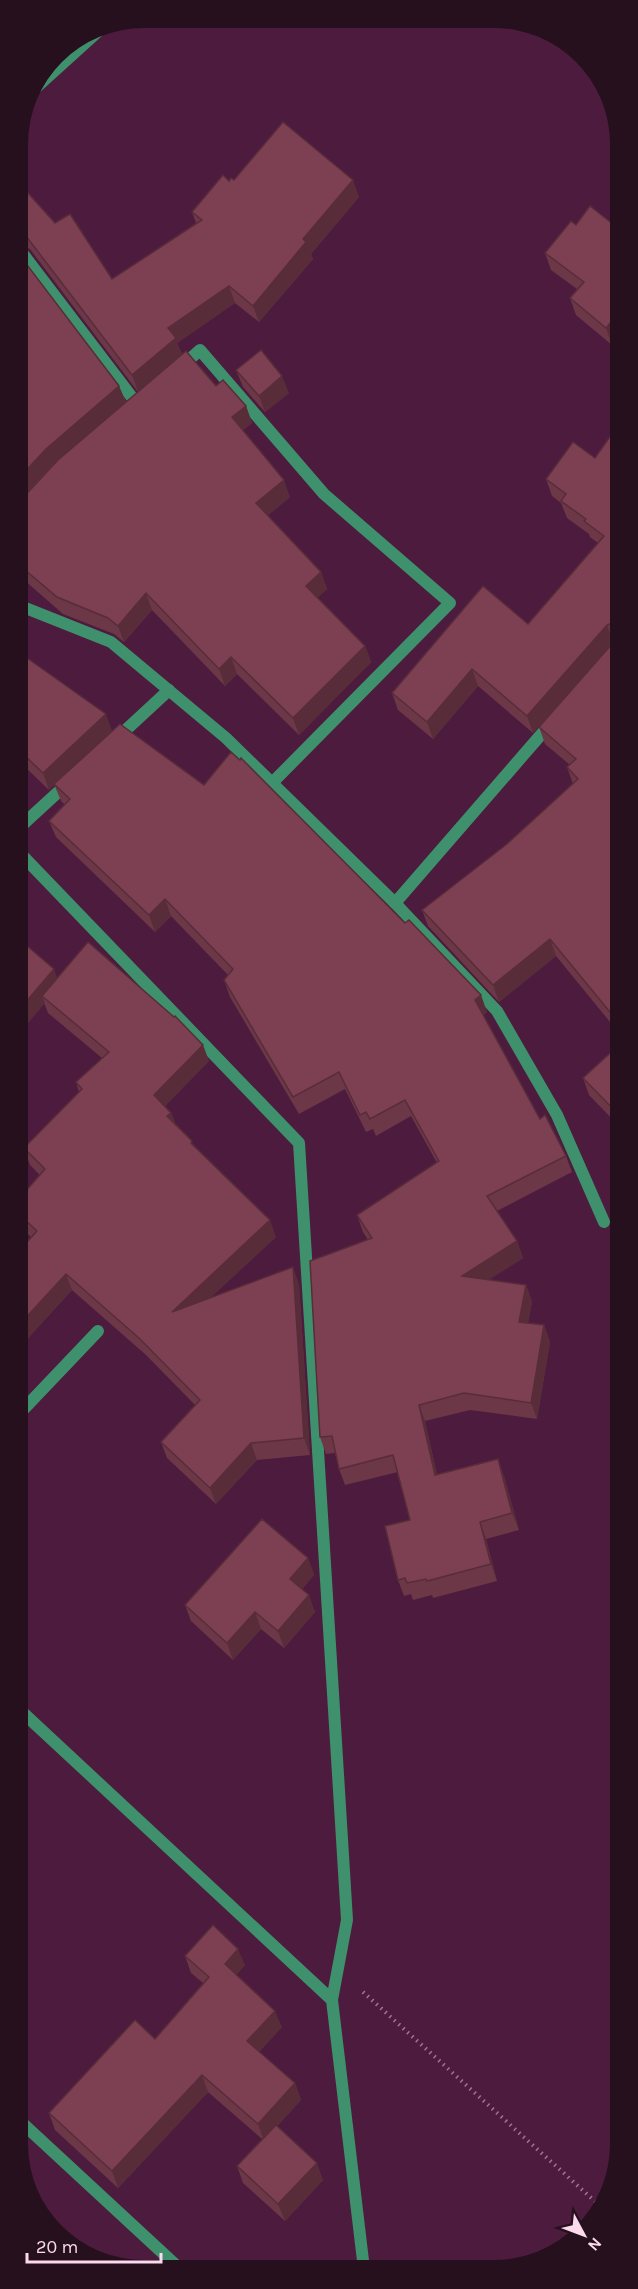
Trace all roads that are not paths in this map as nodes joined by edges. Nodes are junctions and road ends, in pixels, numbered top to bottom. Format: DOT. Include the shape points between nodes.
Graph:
graph roads {
  1 [pos="75,52"];
  2 [pos="62,64"];
  3 [pos="29,262"];
  4 [pos="173,373"];
  5 [pos="137,404"];
  6 [pos="29,609"];
  7 [pos="169,690"];
  8 [pos="564,709"];
  9 [pos="102,752"];
  10 [pos="77,775"];
  11 [pos="272,783"];
  12 [pos="29,819"];
  13 [pos="29,862"];
  14 [pos="395,903"];
  15 [pos="604,1222"];
  16 [pos="98,1331"];
  17 [pos="28,1404"];
  18 [pos="28,1718"];
  19 [pos="332,2000"];
  20 [pos="28,2128"];
  21 [pos="170,2260"];
  22 [pos="363,2260"];
  1 -- 2 [label="street"];
  3 -- 5 [label="street"];
  4 -- 11 [label="street" via="200,350 324,494 450,603"];
  6 -- 7 [label="street" via="111,642"];
  7 -- 9 [label="street"];
  7 -- 11 [label="street"];
  8 -- 14 [label="street"];
  10 -- 12 [label="street"];
  11 -- 14 [label="street"];
  13 -- 19 [label="street" via="299,1143 346,1920"];
  14 -- 15 [label="street" via="497,1011 557,1115"];
  16 -- 17 [label="street"];
  18 -- 19 [label="street"];
  19 -- 22 [label="street"];
  20 -- 21 [label="street"];
}
